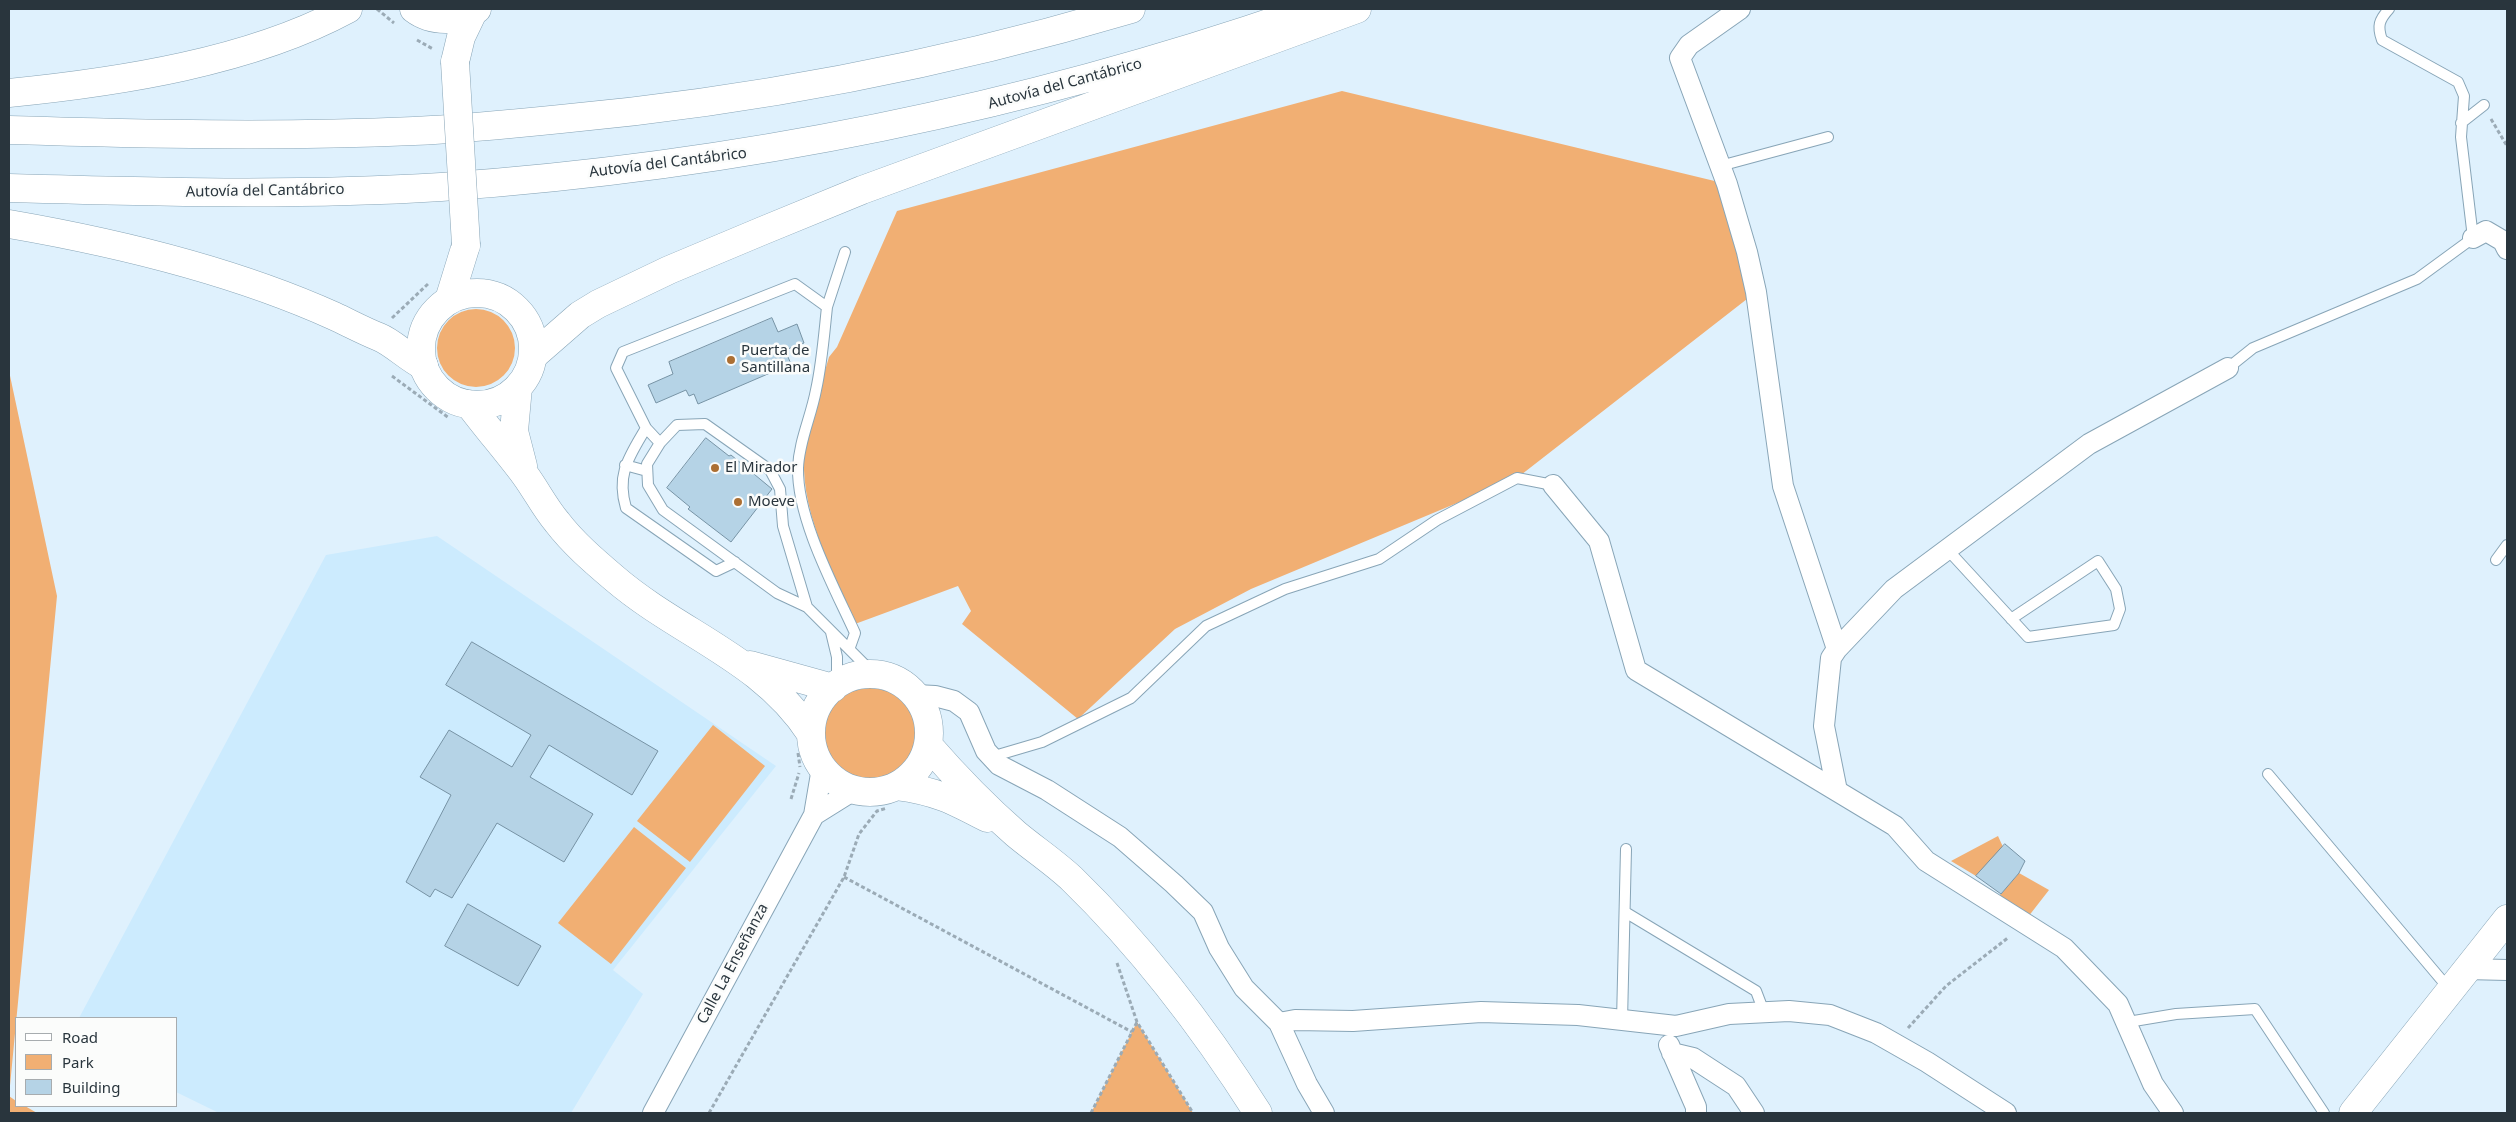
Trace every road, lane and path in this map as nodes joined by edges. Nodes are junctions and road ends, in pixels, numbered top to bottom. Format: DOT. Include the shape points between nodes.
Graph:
graph roads {
  1 [pos="348,9"];
  2 [pos="377,9"];
  3 [pos="1131,9"];
  4 [pos="1310,9"];
  5 [pos="1357,9"];
  6 [pos="1740,9"];
  7 [pos="2389,9"];
  8 [pos="475,10"];
  9 [pos="417,18"];
  10 [pos="415,38"];
  11 [pos="447,58"];
  12 [pos="9,93"];
  13 [pos="2484,105"];
  14 [pos="2461,123"];
  15 [pos="9,130"];
  16 [pos="1828,137"];
  17 [pos="2507,146"];
  18 [pos="1720,166"];
  19 [pos="9,188"];
  20 [pos="9,224"];
  21 [pos="2473,238"];
  22 [pos="466,245"];
  23 [pos="2507,249"];
  24 [pos="845,252"];
  25 [pos="490,295"];
  26 [pos="450,300"];
  27 [pos="827,307"];
  28 [pos="532,356"];
  29 [pos="424,366"];
  30 [pos="2228,368"];
  31 [pos="518,387"];
  32 [pos="469,404"];
  33 [pos="646,428"];
  34 [pos="660,443"];
  35 [pos="625,465"];
  36 [pos="647,470"];
  37 [pos="525,475"];
  38 [pos="1553,485"];
  39 [pos="2507,546"];
  40 [pos="1947,549"];
  41 [pos="2496,560"];
  42 [pos="735,562"];
  43 [pos="807,607"];
  44 [pos="2011,619"];
  45 [pos="831,632"];
  46 [pos="850,648"];
  47 [pos="1837,649"];
  48 [pos="743,663"];
  49 [pos="874,674"];
  50 [pos="835,686"];
  51 [pos="916,695"];
  52 [pos="811,734"];
  53 [pos="928,745"];
  54 [pos="991,757"];
  55 [pos="822,768"];
  56 [pos="2268,774"];
  57 [pos="854,790"];
  58 [pos="1837,791"];
  59 [pos="895,796"];
  60 [pos="814,815"];
  61 [pos="1015,833"];
  62 [pos="1626,850"];
  63 [pos="844,876"];
  64 [pos="1625,912"];
  65 [pos="2507,919"];
  66 [pos="2024,925"];
  67 [pos="1115,959"];
  68 [pos="2507,970"];
  69 [pos="2459,980"];
  70 [pos="1764,1012"];
  71 [pos="1622,1021"];
  72 [pos="1137,1022"];
  73 [pos="2128,1022"];
  74 [pos="1279,1023"];
  75 [pos="1660,1025"];
  76 [pos="1132,1032"];
  77 [pos="1894,1043"];
  78 [pos="1672,1053"];
  79 [pos="653,1113"];
  80 [pos="709,1113"];
  81 [pos="1091,1113"];
  82 [pos="1194,1113"];
  83 [pos="1258,1113"];
  84 [pos="1324,1113"];
  85 [pos="1696,1113"];
  86 [pos="1754,1113"];
  87 [pos="2006,1113"];
  88 [pos="2174,1113"];
  89 [pos="2324,1113"];
  90 [pos="2353,1113"];
  1 -- 12 [label="main road" via="309,28 217,57 118,79"];
  2 -- 9 [label="path"];
  3 -- 15 [label="main road" via="1050,32 882,71 743,97 617,114 453,129 304,135"];
  4 -- 19 [label="main road, Autovía del Cantábrico" via="1177,53 1011,99 873,130 721,157 440,187 181,192"];
  5 -- 28 [label="main road" via="871,187 669,270 580,315"];
  6 -- 18 [label="street" via="1689,45 1680,58"];
  7 -- 14 [label="lane" via="2379,20 2382,40 2458,82 2464,96"];
  8 -- 9 [label="main road" via="456,18"];
  8 -- 11 [label="main road"];
  9 -- 11 [label="main road"];
  10 -- 11 [label="path"];
  11 -- 22 [label="main road, bridge"];
  13 -- 14 [label="lane"];
  13 -- 17 [label="path"];
  14 -- 21 [label="lane"];
  16 -- 18 [label="lane"];
  18 -- 47 [label="street" via="1756,292 1783,486"];
  20 -- 29 [label="main road" via="124,247 246,282 351,324"];
  21 -- 23 [label="street" via="2486,231 2502,241"];
  21 -- 30 [label="lane" via="2417,278 2252,348"];
  22 -- 25 [label="main road"];
  22 -- 26 [label="main road"];
  24 -- 27 [label="lane"];
  25 -- 26 [label="main road" via="469,294"];
  25 -- 28 [label="main road" via="505,300 527,324 532,339"];
  26 -- 29 [label="main road" via="428,322 421,351"];
  27 -- 33 [label="lane" via="795,284 623,352 616,368"];
  27 -- 46 [label="lane" via="818,382 800,448 798,470 803,504 819,552 855,633"];
  28 -- 31 [label="main road" via="528,372"];
  29 -- 32 [label="main road" via="440,392"];
  30 -- 40 [label="street" via="2089,444"];
  31 -- 32 [label="main road" via="504,398 487,404"];
  31 -- 37 [label="main road" via="514,431"];
  32 -- 37 [label="main road"];
  33 -- 34 [label="lane"];
  33 -- 35 [label="lane"];
  34 -- 36 [label="lane" via="647,464"];
  34 -- 43 [label="lane" via="677,425 705,424 770,470 780,489 783,526"];
  35 -- 36 [label="lane"];
  35 -- 42 [label="lane" via="622,492 626,508 716,571"];
  36 -- 42 [label="lane" via="648,485 664,510"];
  37 -- 48 [label="main road" via="557,522 615,579 669,618"];
  38 -- 54 [label="lane" via="1517,478 1438,520 1379,559 1286,589 1206,626 1131,698 1042,742"];
  38 -- 58 [label="street" via="1598,541 1636,670"];
  39 -- 41 [label="lane"];
  40 -- 44 [label="lane"];
  40 -- 47 [label="street" via="1894,588"];
  42 -- 43 [label="lane" via="777,593"];
  43 -- 45 [label="lane"];
  44 -- 44 [label="lane" via="2028,637 2114,624 2120,609 2116,589 2098,561"];
  45 -- 46 [label="lane"];
  45 -- 50 [label="lane" via="838,657"];
  46 -- 49 [label="lane"];
  47 -- 58 [label="street" via="1831,658 1824,726"];
  48 -- 50 [label="main road"];
  48 -- 52 [label="main road" via="796,711"];
  49 -- 50 [label="main road" via="855,676"];
  49 -- 51 [label="main road" via="897,680"];
  50 -- 52 [label="main road" via="816,708"];
  51 -- 53 [label="main road" via="928,719"];
  51 -- 54 [label="street" via="954,701 969,712"];
  52 -- 55 [label="main road" via="814,752"];
  53 -- 59 [label="main road" via="917,769"];
  53 -- 61 [label="main road"];
  54 -- 74 [label="street" via="999,765 1047,790 1120,837 1174,884 1203,912 1219,948 1244,988"];
  55 -- 57 [label="main road" via="836,782"];
  55 -- 60 [label="street, Calle La Enseñanza"];
  56 -- 69 [label="lane"];
  57 -- 59 [label="main road" via="883,791"];
  57 -- 60 [label="street, Calle La Enseñanza"];
  58 -- 66 [label="street" via="1895,826 1926,861"];
  59 -- 61 [label="main road" via="927,790"];
  59 -- 63 [label="path" via="877,811 859,834"];
  60 -- 79 [label="street, Calle La Enseñanza"];
  61 -- 83 [label="main road" via="1070,878 1146,958 1216,1048"];
  62 -- 64 [label="lane"];
  63 -- 76 [label="path"];
  63 -- 80 [label="path"];
  64 -- 70 [label="lane" via="1756,991"];
  64 -- 71 [label="lane"];
  65 -- 69 [label="main road"];
  66 -- 73 [label="street" via="2064,948 2118,1004"];
  66 -- 77 [label="path" via="1946,986"];
  67 -- 72 [label="path"];
  68 -- 69 [label="street"];
  69 -- 90 [label="main road"];
  70 -- 75 [label="street" via="1729,1014 1676,1026"];
  70 -- 77 [label="street" via="1789,1011 1830,1016"];
  71 -- 74 [label="street" via="1578,1015 1481,1012"];
  71 -- 75 [label="street"];
  72 -- 76 [label="path"];
  72 -- 82 [label="path"];
  73 -- 88 [label="street" via="2153,1084"];
  73 -- 89 [label="lane" via="2176,1014 2255,1009"];
  74 -- 84 [label="street"];
  75 -- 78 [label="street"];
  76 -- 81 [label="path"];
  77 -- 87 [label="street"];
  78 -- 85 [label="street"];
  78 -- 86 [label="street" via="1694,1058 1736,1086"];
}
